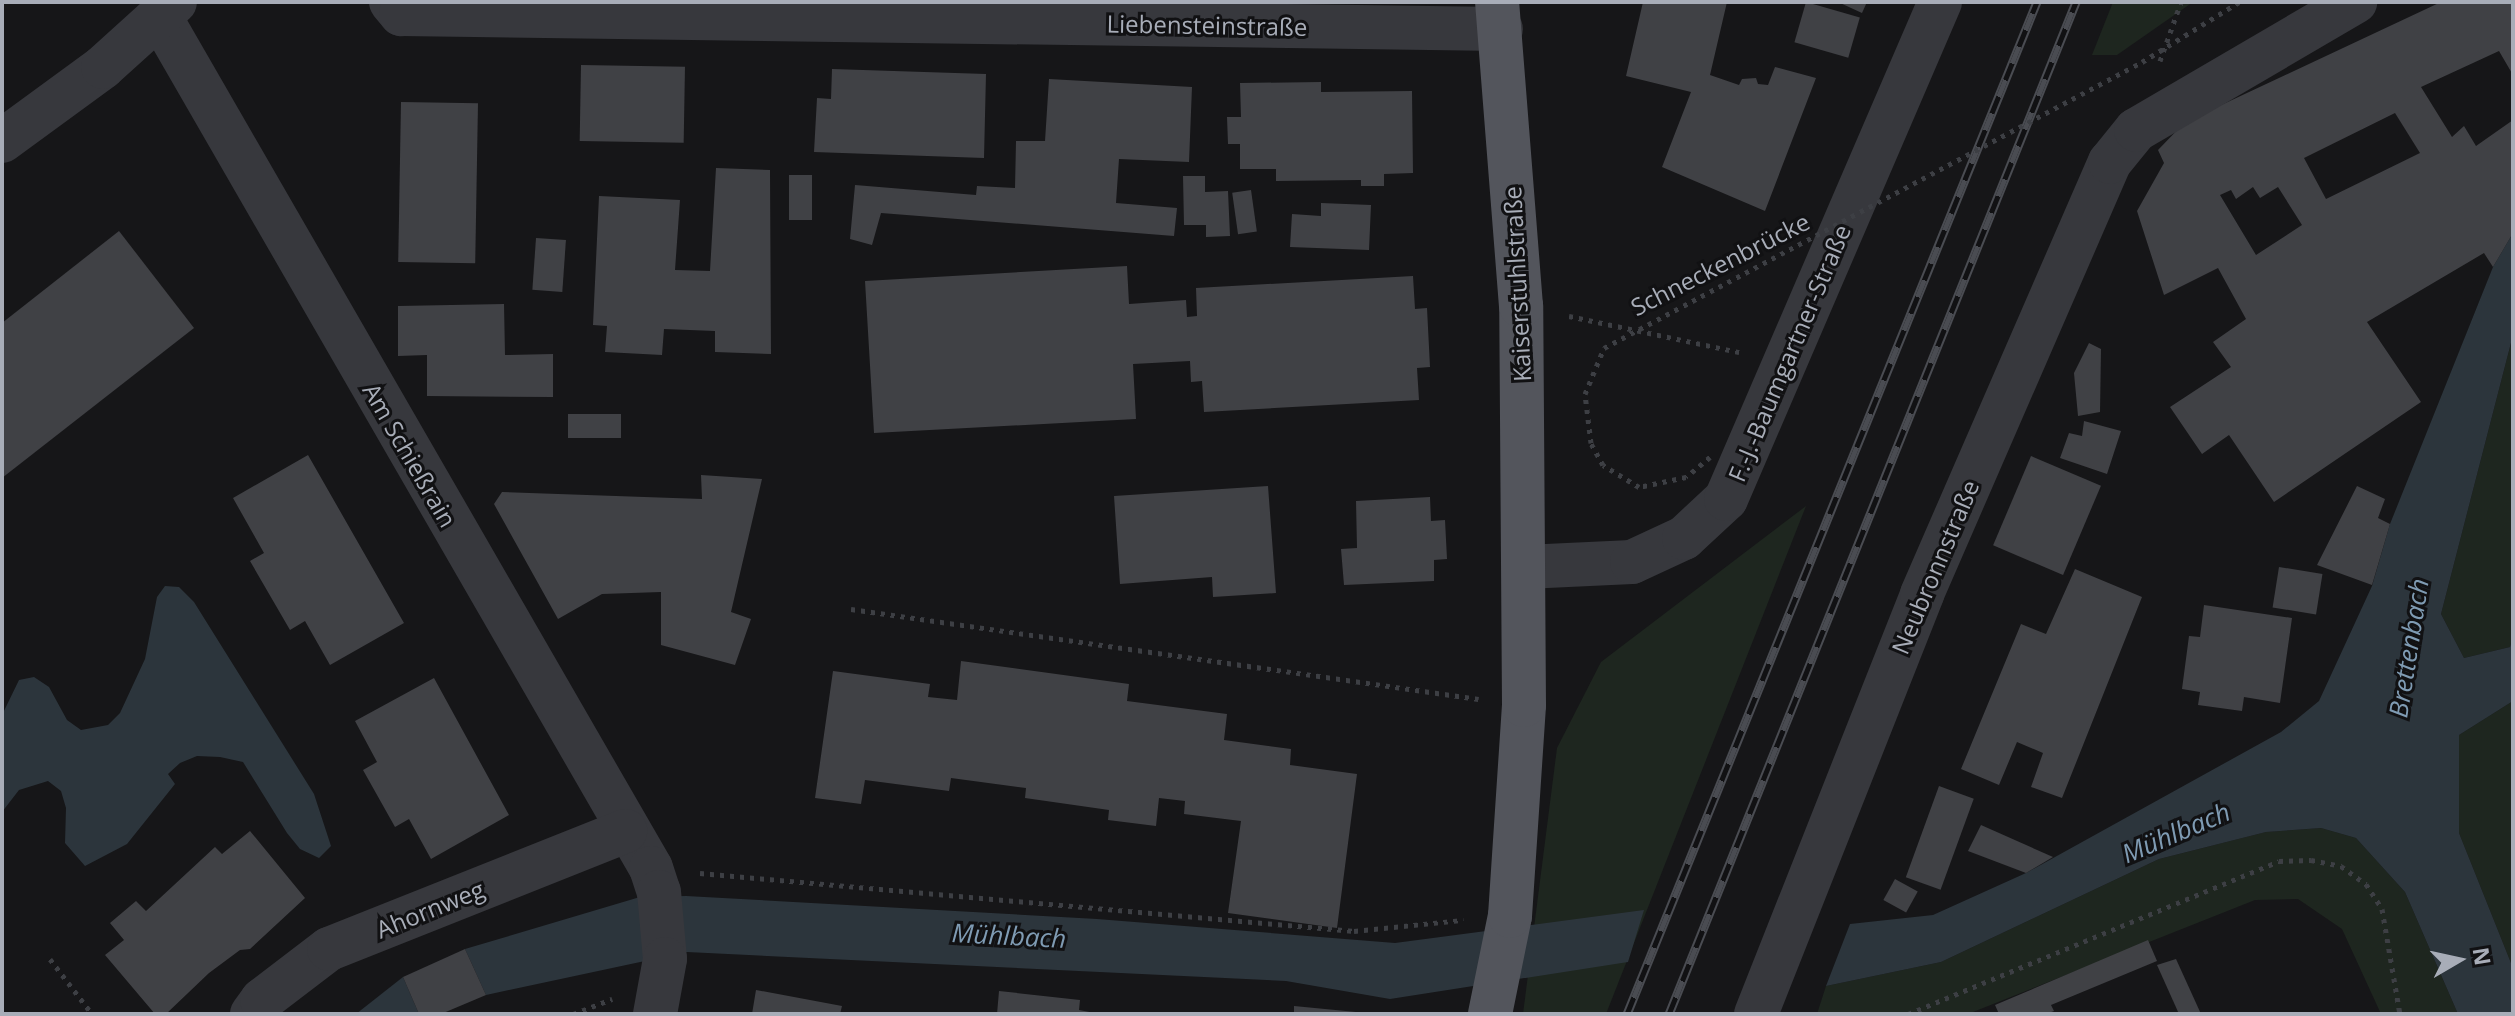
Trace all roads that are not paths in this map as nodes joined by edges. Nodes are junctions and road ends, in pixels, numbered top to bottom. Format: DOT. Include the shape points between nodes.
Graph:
graph roads {
  1 [pos="1940,2"];
  2 [pos="2355,2"];
  3 [pos="396,8"];
  4 [pos="168,10"];
  5 [pos="1499,16"];
  6 [pos="2,141"];
  7 [pos="1525,567"];
  8 [pos="625,831"];
  9 [pos="1493,1002"];
  10 [pos="252,1014"];
  11 [pos="655,1014"];
  12 [pos="1756,1014"];
  1 -- 7 [label="street, F.-J.-Baumgartner-Straße" via="1783,360 1756,440 1726,499 1684,538 1632,562"];
  2 -- 12 [label="street, Neubronnstraße" via="2136,130 2110,162 1922,594"];
  3 -- 5 [label="street, Liebensteinstraße"];
  4 -- 6 [label="street" via="103,67"];
  4 -- 8 [label="street, Am Schießrain"];
  5 -- 7 [label="main road, Kaiserstuhlstraße" via="1521,306"];
  7 -- 9 [label="main road, Kaiserstuhlstraße" via="1524,705 1510,918"];
  8 -- 10 [label="street, Ahornweg" via="329,949 262,1000"];
  8 -- 11 [label="street, Am Schießrain" via="655,880 665,959"];
}
